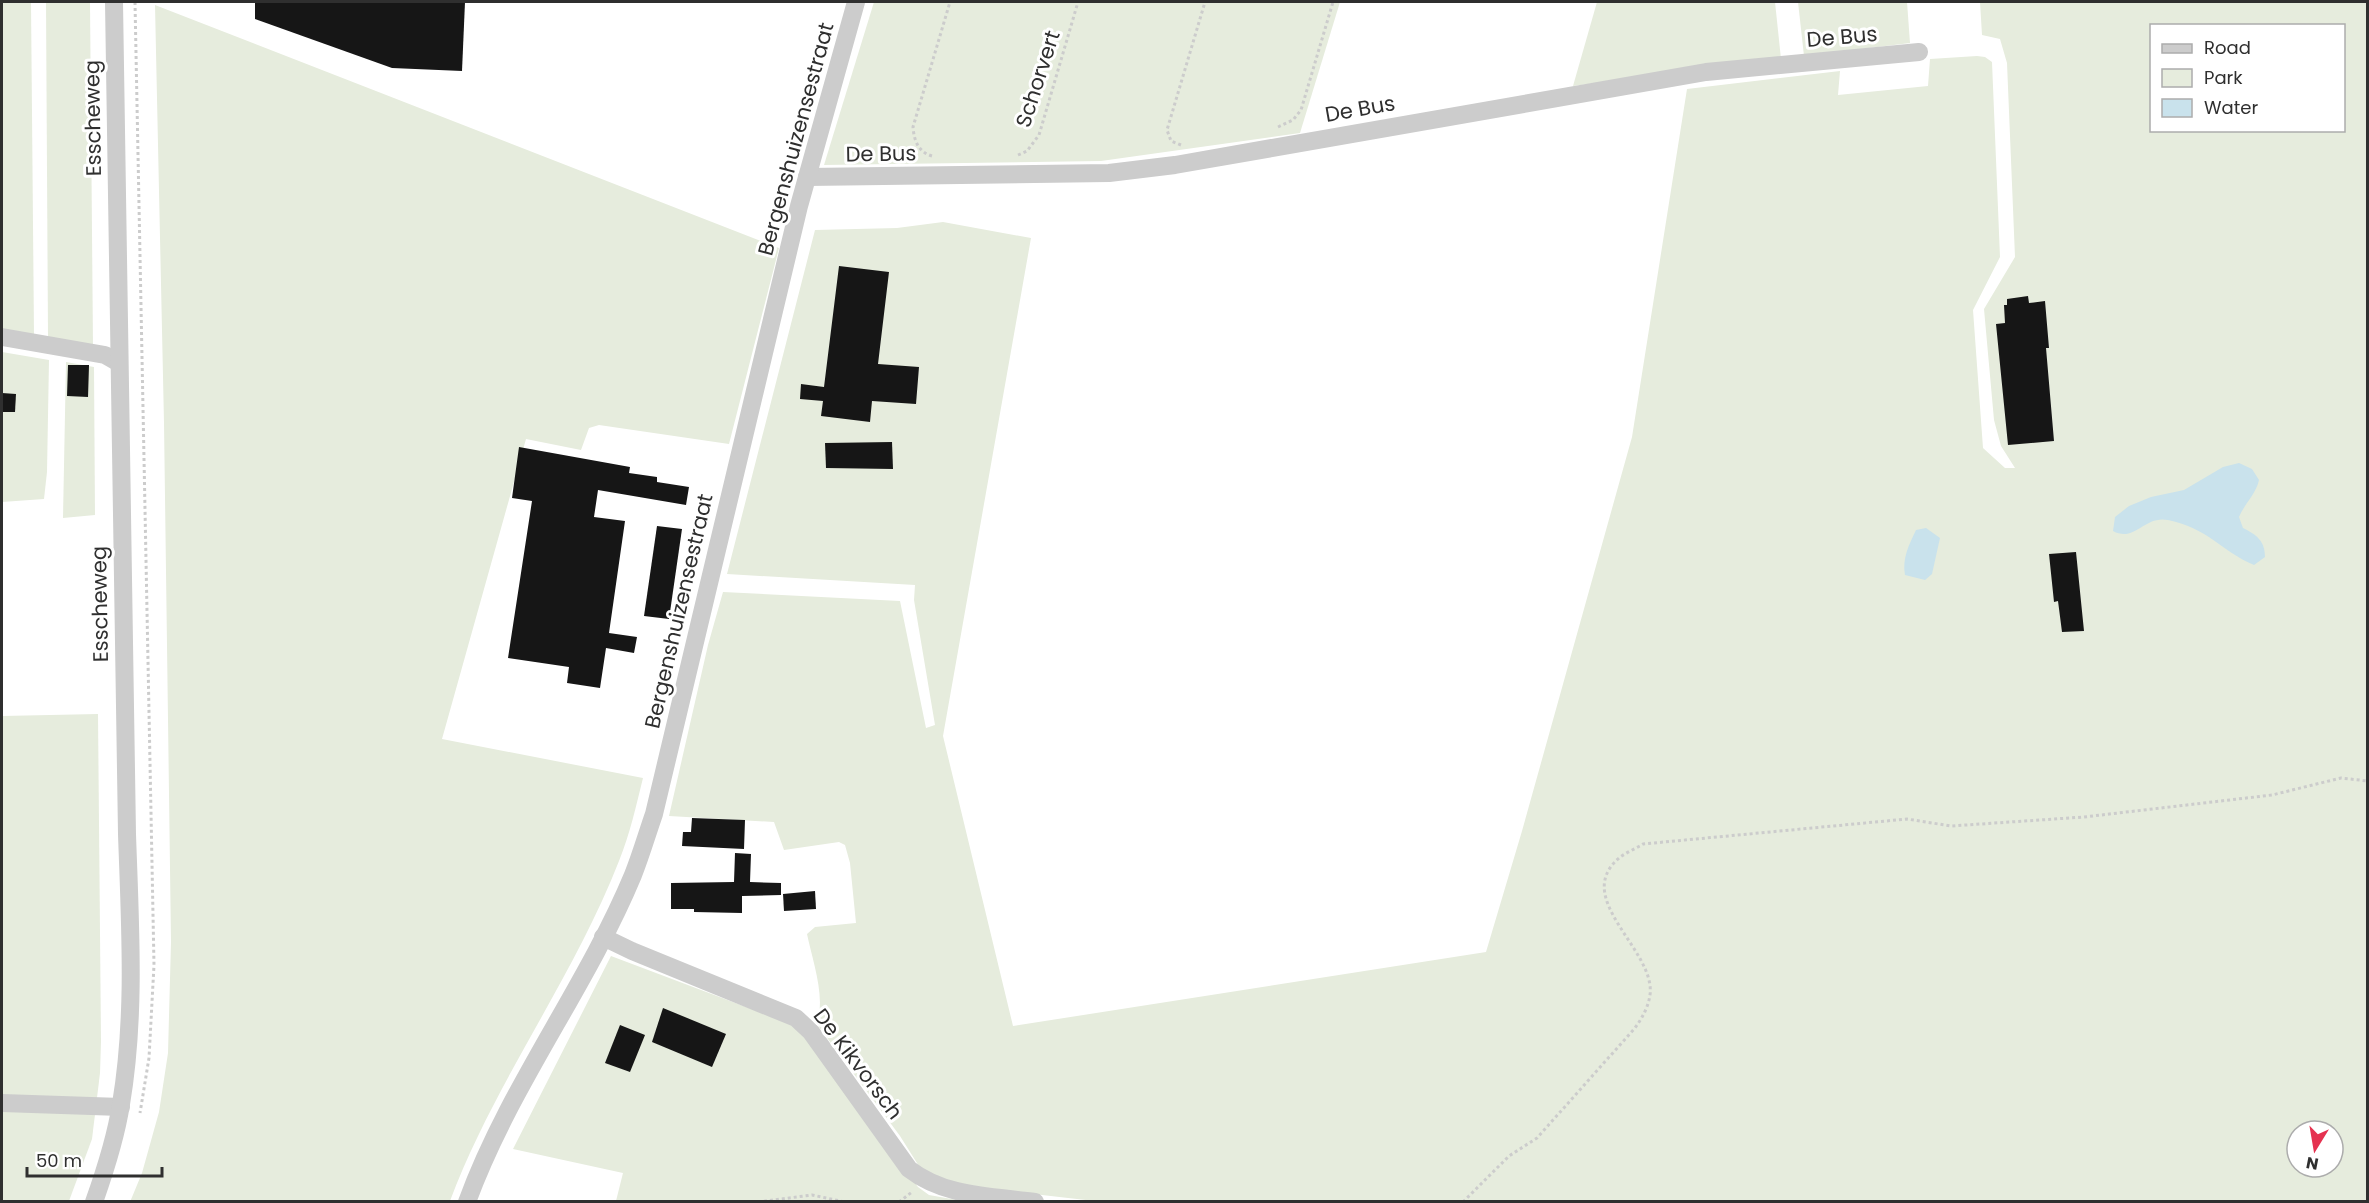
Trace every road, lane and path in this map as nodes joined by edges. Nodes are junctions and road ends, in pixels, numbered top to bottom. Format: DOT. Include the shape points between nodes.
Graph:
graph roads {
  1 [pos="114,2"];
  2 [pos="135,2"];
  3 [pos="856,2"];
  4 [pos="950,2"];
  5 [pos="1078,2"];
  6 [pos="1205,2"];
  7 [pos="1333,2"];
  8 [pos="1919,52"];
  9 [pos="1269,129"];
  10 [pos="1184,146"];
  11 [pos="934,156"];
  12 [pos="1014,157"];
  13 [pos="807,177"];
  14 [pos="2,337"];
  15 [pos="119,363"];
  16 [pos="2367,782"];
  17 [pos="603,937"];
  18 [pos="2,1103"];
  19 [pos="121,1107"];
  20 [pos="139,1115"];
  21 [pos="94,1202"];
  22 [pos="467,1202"];
  23 [pos="758,1202"];
  24 [pos="845,1202"];
  25 [pos="1035,1202"];
  26 [pos="1463,1202"];
  1 -- 15 [label="street, Esscheweg"];
  2 -- 20 [label="path" via="154,965 149,1058"];
  3 -- 13 [label="street, Bergenshuizensestraat"];
  4 -- 11 [label="path" via="913,127 914,140 925,154"];
  5 -- 12 [label="path, Schorvert" via="1039,135 1027,151"];
  6 -- 10 [label="path" via="1167,130 1171,141"];
  7 -- 9 [label="path" via="1301,110 1293,120"];
  8 -- 13 [label="street, De Bus" via="1706,72 1175,165 1109,173"];
  13 -- 17 [label="street, Bergenshuizensestraat" via="654,814 634,873"];
  14 -- 15 [label="street" via="105,355"];
  15 -- 19 [label="street, Esscheweg" via="130,934 129,1026"];
  16 -- 26 [label="path" via="2341,778 2272,795 2084,817 1951,826 1907,819 1642,844 1618,859 1607,874 1605,891 1608,908 1648,975 1650,994 1645,1012 1537,1138 1509,1156"];
  17 -- 22 [label="street, Bergenshuizensestraat" via="513,1097"];
  17 -- 25 [label="street, De Kikvorsch" via="796,1018 811,1032 897,1154 926,1182 954,1192"];
  18 -- 19 [label="street"];
  19 -- 21 [label="street, Esscheweg"];
  23 -- 24 [label="path" via="812,1195"];
}
